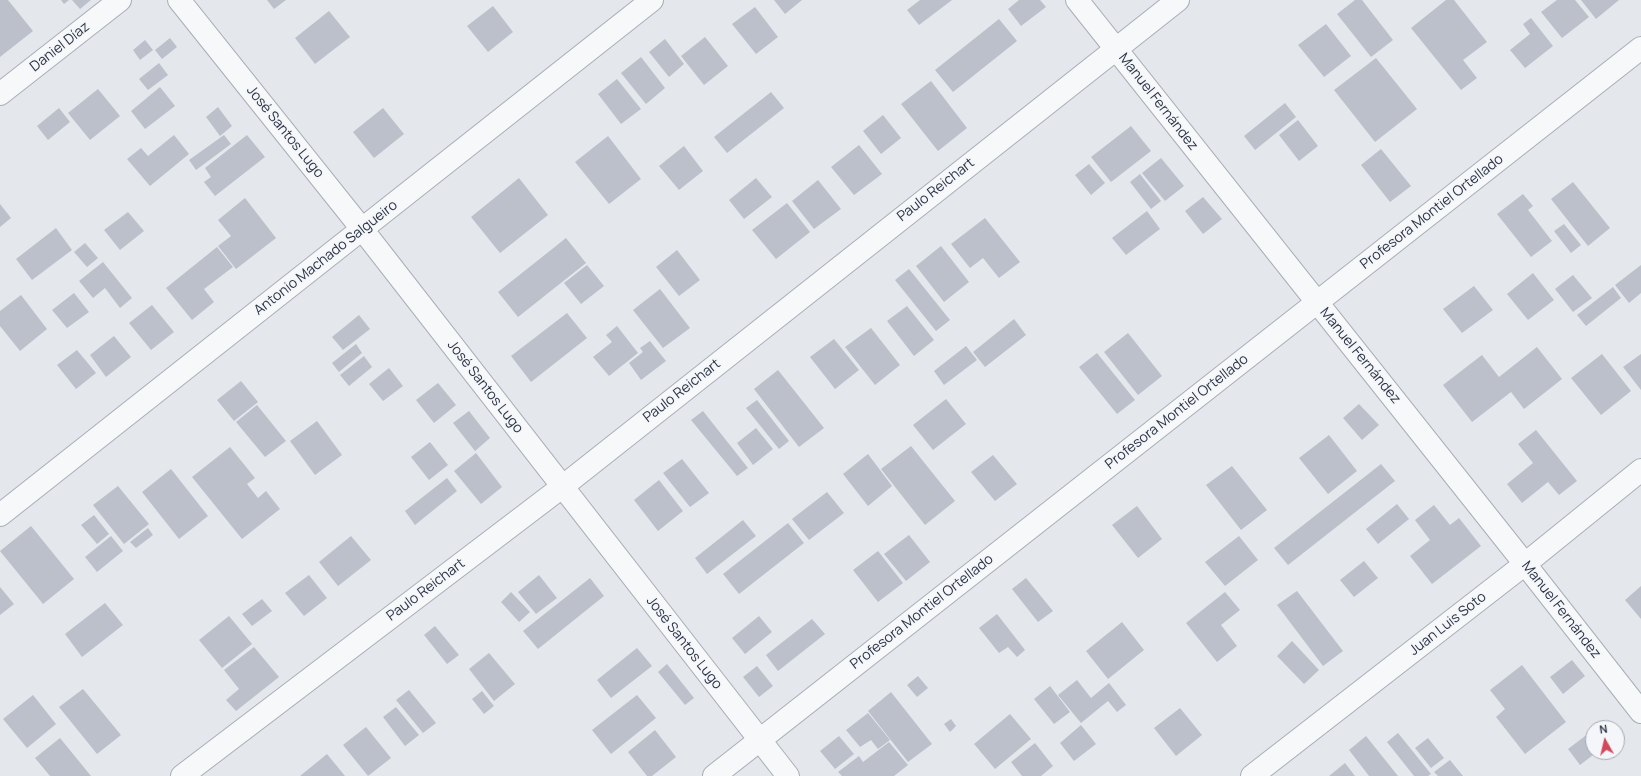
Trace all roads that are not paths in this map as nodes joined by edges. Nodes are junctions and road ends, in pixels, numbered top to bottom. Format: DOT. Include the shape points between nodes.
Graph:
graph roads {
  1 [pos="120,0"];
  2 [pos="180,0"];
  3 [pos="652,0"];
  4 [pos="1077,0"];
  5 [pos="1178,0"];
  6 [pos="1116,48"];
  7 [pos="1641,48"];
  8 [pos="0,94"];
  9 [pos="362,229"];
  10 [pos="1317,302"];
  11 [pos="1641,470"];
  12 [pos="562,487"];
  13 [pos="0,515"];
  14 [pos="1525,564"];
  15 [pos="1641,712"];
  16 [pos="760,740"];
  17 [pos="182,776"];
  18 [pos="714,776"];
  19 [pos="788,776"];
  20 [pos="1252,776"];
  1 -- 8 [label="street, Daniel Díaz"];
  2 -- 9 [label="street, José Santos Lugo"];
  3 -- 9 [label="street, Antonio Machado Salgueiro"];
  4 -- 6 [label="street, Manuel Fernández"];
  5 -- 6 [label="street, Paulo Reichart"];
  6 -- 10 [label="street, Manuel Fernández"];
  6 -- 12 [label="street, Paulo Reichart"];
  7 -- 10 [label="street, Profesora Montiel Ortellado"];
  9 -- 12 [label="street, José Santos Lugo"];
  9 -- 13 [label="street, Antonio Machado Salgueiro"];
  10 -- 14 [label="street, Manuel Fernández"];
  10 -- 16 [label="street, Profesora Montiel Ortellado"];
  11 -- 14 [label="street, Juan Luis Soto"];
  12 -- 16 [label="street, José Santos Lugo"];
  12 -- 17 [label="street, Paulo Reichart"];
  14 -- 15 [label="street, Manuel Fernández"];
  14 -- 20 [label="street, Juan Luis Soto"];
  16 -- 18 [label="street, Profesora Montiel Ortellado"];
  16 -- 19 [label="street, José Santos Lugo"];
}
